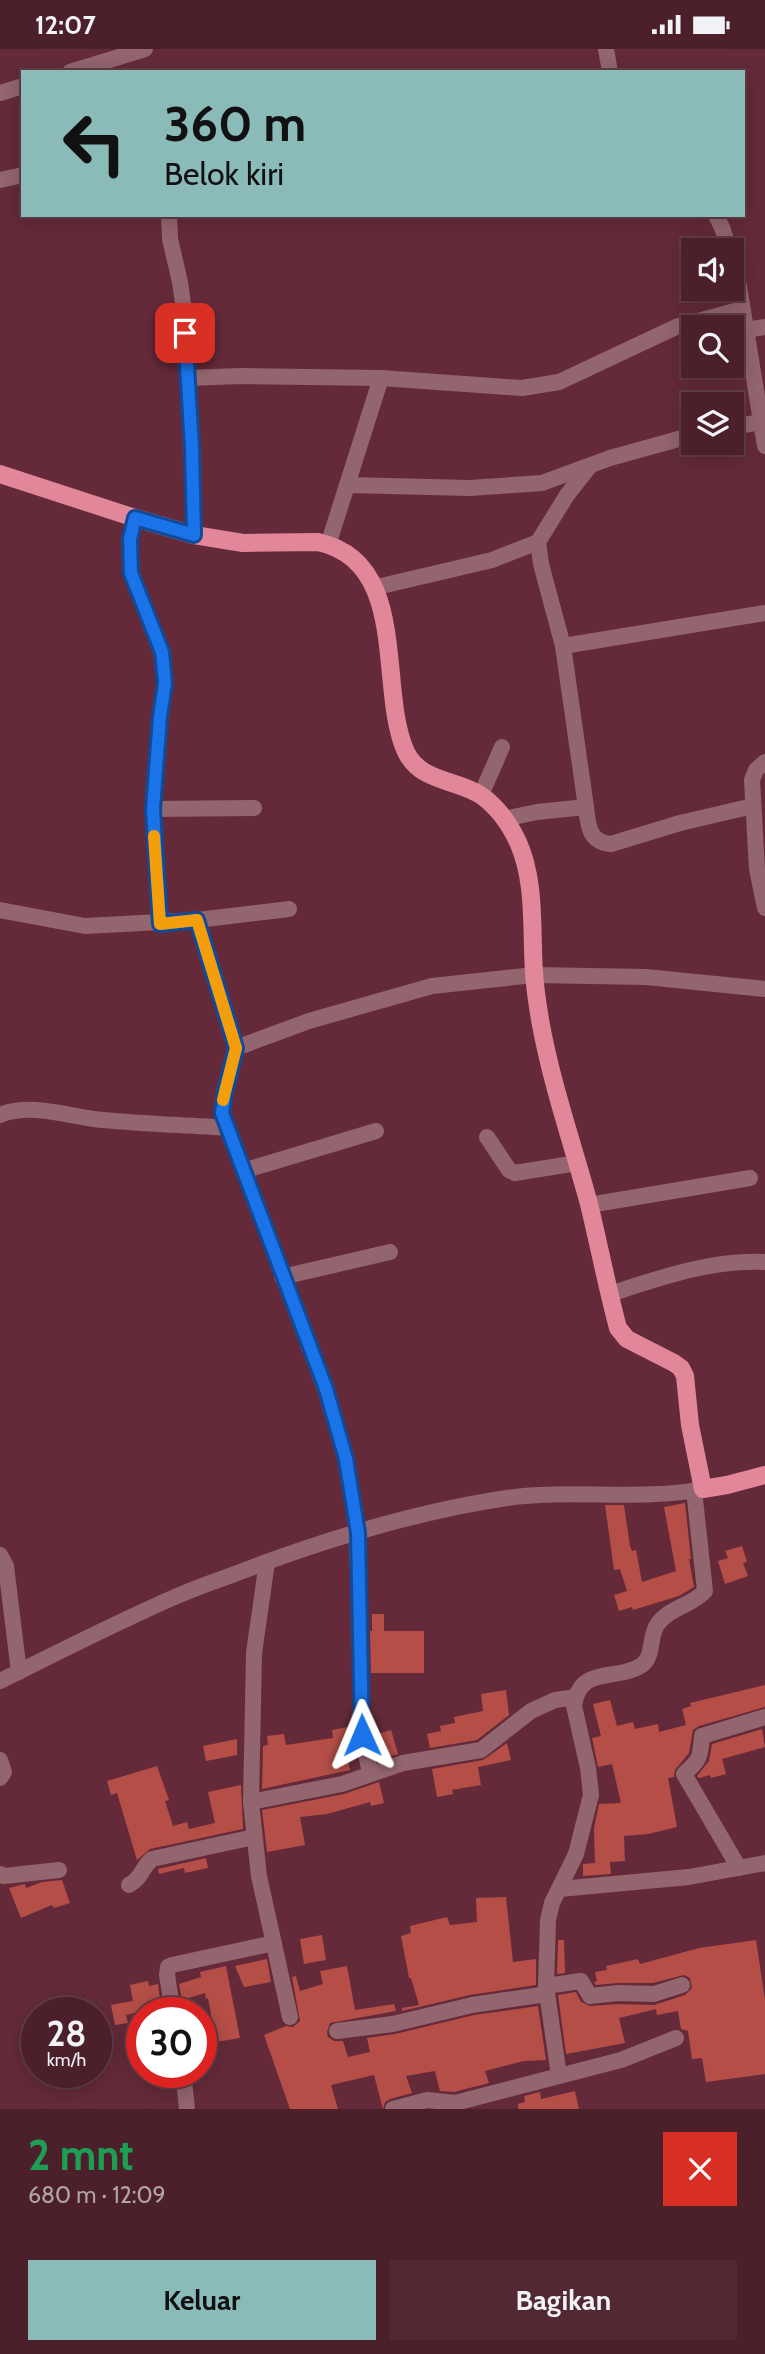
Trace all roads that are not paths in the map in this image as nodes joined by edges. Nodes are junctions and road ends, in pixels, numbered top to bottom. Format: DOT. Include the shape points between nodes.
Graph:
graph roads {
  1 [pos="145,49"];
  2 [pos="606,49"];
  3 [pos="77,70"];
  4 [pos="610,70"];
  5 [pos="21,86"];
  6 [pos="0,91"];
  7 [pos="21,175"];
  8 [pos="0,180"];
  9 [pos="169,217"];
  10 [pos="717,217"];
  11 [pos="725,238"];
  12 [pos="740,301"];
  13 [pos="742,309"];
  14 [pos="765,327"];
  15 [pos="746,330"];
  16 [pos="187,378"];
  17 [pos="381,378"];
  18 [pos="761,422"];
  19 [pos="744,425"];
  20 [pos="681,438"];
  21 [pos="765,446"];
  22 [pos="589,467"];
  23 [pos="0,474"];
  24 [pos="347,485"];
  25 [pos="135,518"];
  26 [pos="194,535"];
  27 [pos="538,542"];
  28 [pos="328,545"];
  29 [pos="373,588"];
  30 [pos="765,613"];
  31 [pos="563,646"];
  32 [pos="502,747"];
  33 [pos="765,762"];
  34 [pos="481,795"];
  35 [pos="753,806"];
  36 [pos="586,807"];
  37 [pos="254,808"];
  38 [pos="153,809"];
  39 [pos="504,819"];
  40 [pos="765,907"];
  41 [pos="289,908"];
  42 [pos="0,910"];
  43 [pos="197,920"];
  44 [pos="160,924"];
  45 [pos="534,975"];
  46 [pos="765,989"];
  47 [pos="236,1048"];
  48 [pos="0,1115"];
  49 [pos="228,1128"];
  50 [pos="376,1131"];
  51 [pos="487,1137"];
  52 [pos="578,1163"];
  53 [pos="243,1171"];
  54 [pos="750,1178"];
  55 [pos="589,1205"];
  56 [pos="390,1252"];
  57 [pos="765,1262"];
  58 [pos="282,1277"];
  59 [pos="611,1294"];
  60 [pos="765,1475"];
  61 [pos="699,1490"];
  62 [pos="358,1533"];
  63 [pos="0,1555"];
  64 [pos="267,1562"];
  65 [pos="19,1672"];
  66 [pos="0,1681"];
  67 [pos="576,1697"];
  68 [pos="765,1717"];
  69 [pos="0,1760"];
  70 [pos="370,1773"];
  71 [pos="0,1778"];
  72 [pos="251,1802"];
  73 [pos="254,1837"];
  74 [pos="765,1863"];
  75 [pos="739,1868"];
  76 [pos="59,1870"];
  77 [pos="0,1874"];
  78 [pos="129,1885"];
  79 [pos="560,1889"];
  80 [pos="274,1943"];
  81 [pos="682,1985"];
  82 [pos="546,1990"];
  83 [pos="170,1997"];
  84 [pos="290,2017"];
  85 [pos="337,2031"];
  86 [pos="676,2038"];
  87 [pos="559,2076"];
  88 [pos="185,2088"];
  89 [pos="187,2109"];
  90 [pos="393,2109"];
  1 -- 3 [label="street"];
  2 -- 4 [label="street"];
  5 -- 6 [label="street"];
  7 -- 8 [label="street"];
  9 -- 16 [label="street" via="184,310"];
  10 -- 11 [label="street"];
  12 -- 13 [label="street"];
  13 -- 15 [label="street"];
  13 -- 17 [label="street" via="676,327 559,382 522,389"];
  14 -- 15 [label="street"];
  15 -- 18 [label="street"];
  16 -- 17 [label="street"];
  16 -- 26 [label="street"];
  17 -- 24 [label="street"];
  18 -- 19 [label="street"];
  18 -- 21 [label="street"];
  20 -- 22 [label="street"];
  22 -- 24 [label="street" via="542,483 482,488"];
  22 -- 27 [label="street"];
  23 -- 25 [label="main road"];
  24 -- 28 [label="street"];
  25 -- 26 [label="main road"];
  25 -- 38 [label="street" via="131,573 162,652 165,683"];
  26 -- 28 [label="main road" via="243,543"];
  27 -- 29 [label="street" via="492,560"];
  27 -- 31 [label="street"];
  28 -- 29 [label="main road" via="357,563"];
  29 -- 34 [label="main road" via="383,612 406,753 427,774"];
  30 -- 31 [label="street"];
  31 -- 36 [label="street"];
  32 -- 34 [label="street"];
  33 -- 35 [label="street" via="752,780"];
  34 -- 39 [label="main road"];
  35 -- 36 [label="street" via="611,844 593,838"];
  35 -- 40 [label="street"];
  36 -- 39 [label="street"];
  37 -- 38 [label="street"];
  38 -- 44 [label="street"];
  39 -- 45 [label="main road" via="518,842 530,890"];
  41 -- 43 [label="street"];
  42 -- 44 [label="street" via="85,926"];
  43 -- 44 [label="street"];
  43 -- 47 [label="street"];
  45 -- 46 [label="street" via="646,977"];
  45 -- 47 [label="street" via="432,986 309,1021"];
  45 -- 52 [label="main road" via="546,1051"];
  47 -- 49 [label="street" via="222,1105"];
  48 -- 49 [label="street" via="16,1110"];
  49 -- 53 [label="street"];
  50 -- 53 [label="street"];
  51 -- 52 [label="street" via="514,1173"];
  52 -- 55 [label="main road"];
  53 -- 58 [label="street"];
  54 -- 55 [label="street"];
  55 -- 59 [label="main road"];
  56 -- 58 [label="street"];
  57 -- 59 [label="street" via="666,1276"];
  58 -- 62 [label="street" via="338,1428"];
  59 -- 61 [label="main road" via="622,1335 674,1363 685,1376"];
  60 -- 61 [label="main road"];
  61 -- 62 [label="street" via="504,1499"];
  61 -- 67 [label="street" via="705,1591 664,1616 642,1665 591,1678"];
  62 -- 64 [label="street"];
  62 -- 70 [label="street" via="362,1735"];
  63 -- 65 [label="street" via="6,1566"];
  64 -- 65 [label="street" via="181,1594"];
  64 -- 72 [label="street" via="254,1653"];
  65 -- 66 [label="street"];
  67 -- 70 [label="street" via="531,1711 481,1750"];
  67 -- 79 [label="street" via="591,1795 576,1854"];
  68 -- 75 [label="street" via="702,1735 701,1755 684,1774"];
  69 -- 71 [label="street" via="4,1772"];
  70 -- 72 [label="street" via="342,1784"];
  72 -- 73 [label="street"];
  73 -- 78 [label="street" via="160,1856 147,1863 139,1879"];
  73 -- 80 [label="street"];
  74 -- 75 [label="street"];
  75 -- 79 [label="street"];
  76 -- 77 [label="street"];
  79 -- 82 [label="street" via="548,1920"];
  80 -- 83 [label="street" via="172,1965 167,1975"];
  80 -- 84 [label="street"];
  81 -- 82 [label="street" via="654,1994 596,1997 590,1996 581,1981"];
  82 -- 85 [label="street" via="393,2024"];
  82 -- 87 [label="street"];
  86 -- 87 [label="street" via="621,2060"];
  87 -- 90 [label="street" via="455,2103 427,2100"];
  88 -- 89 [label="street"];
}
